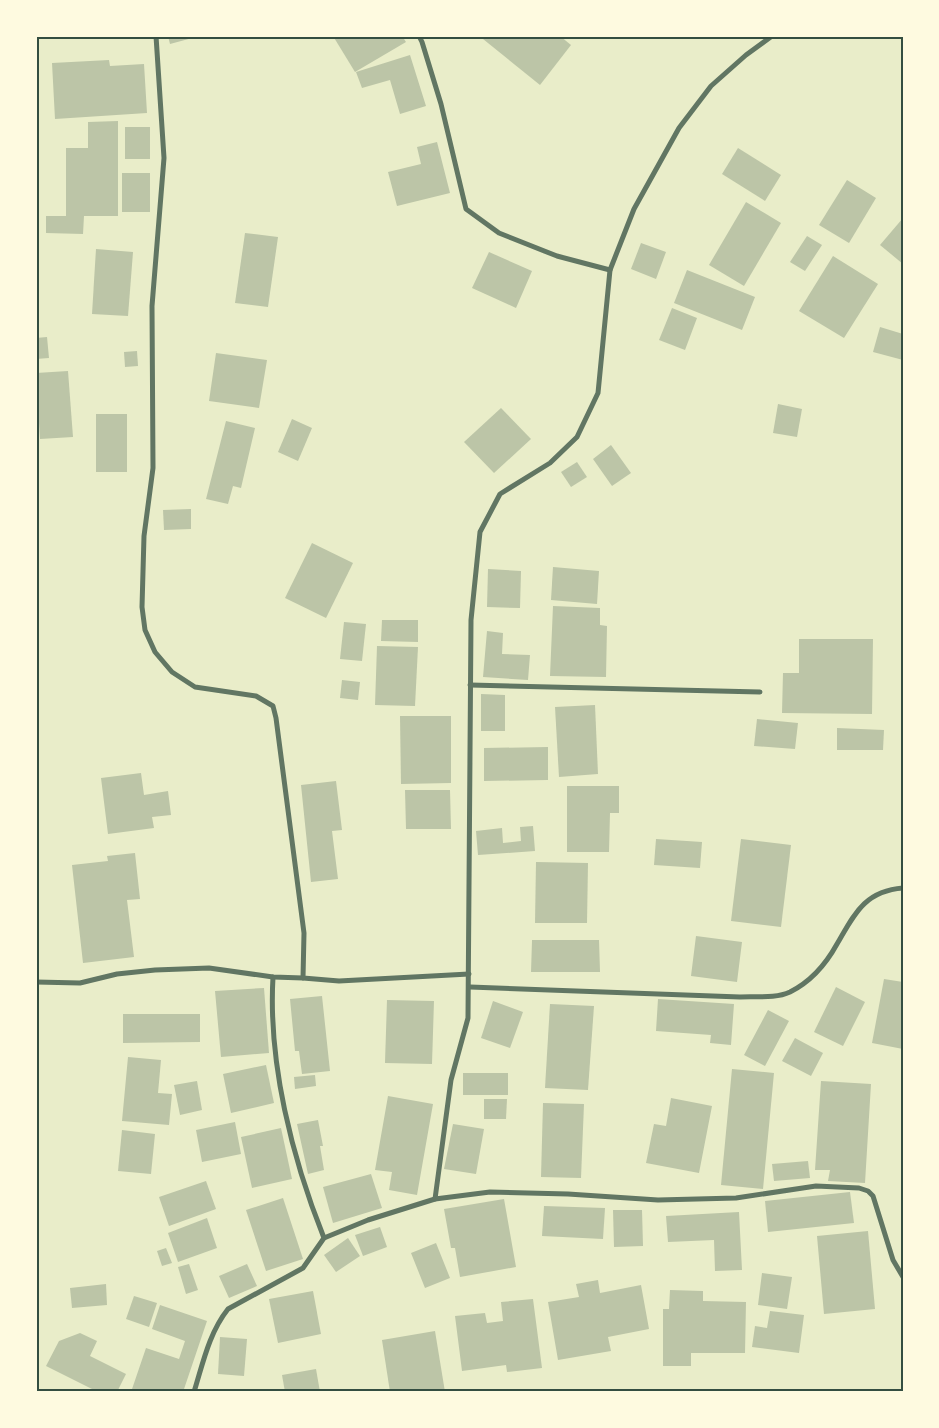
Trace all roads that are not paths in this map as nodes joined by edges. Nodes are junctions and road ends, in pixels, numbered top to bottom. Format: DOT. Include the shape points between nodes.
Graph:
graph roads {
  1 [pos="156,36"];
  2 [pos="419,36"];
  3 [pos="772,36"];
  4 [pos="610,270"];
  5 [pos="470,685"];
  6 [pos="760,692"];
  7 [pos="903,888"];
  8 [pos="469,974"];
  9 [pos="273,977"];
  10 [pos="303,978"];
  11 [pos="36,982"];
  12 [pos="470,986"];
  13 [pos="435,1199"];
  14 [pos="324,1238"];
  15 [pos="903,1277"];
  16 [pos="194,1392"];
  1 -- 10 [label="street" via="164,158 152,306 153,468 144,536 142,607 145,630 155,652 172,672 195,686 256,696 273,706 304,933"];
  2 -- 4 [label="street" via="441,104 466,209 499,233 557,256"];
  3 -- 4 [label="street" via="711,86 679,128 634,209"];
  4 -- 5 [label="street" via="598,393 578,437 550,463 500,494 480,532 471,620"];
  5 -- 6 [label="street"];
  5 -- 8 [label="street"];
  7 -- 12 [label="street" via="879,894 862,904 823,966 789,993 740,996"];
  8 -- 10 [label="street" via="338,981"];
  8 -- 12 [label="street"];
  9 -- 10 [label="street"];
  9 -- 11 [label="street" via="209,968 117,974 80,983"];
  9 -- 14 [label="street" via="276,1062 307,1196"];
  12 -- 13 [label="street" via="468,1018 451,1080"];
  13 -- 14 [label="street"];
  13 -- 15 [label="street" via="490,1192 658,1200 736,1198 816,1186 859,1188 868,1190 873,1196 893,1260"];
  14 -- 16 [label="street" via="303,1268 228,1309 210,1340"];
}
